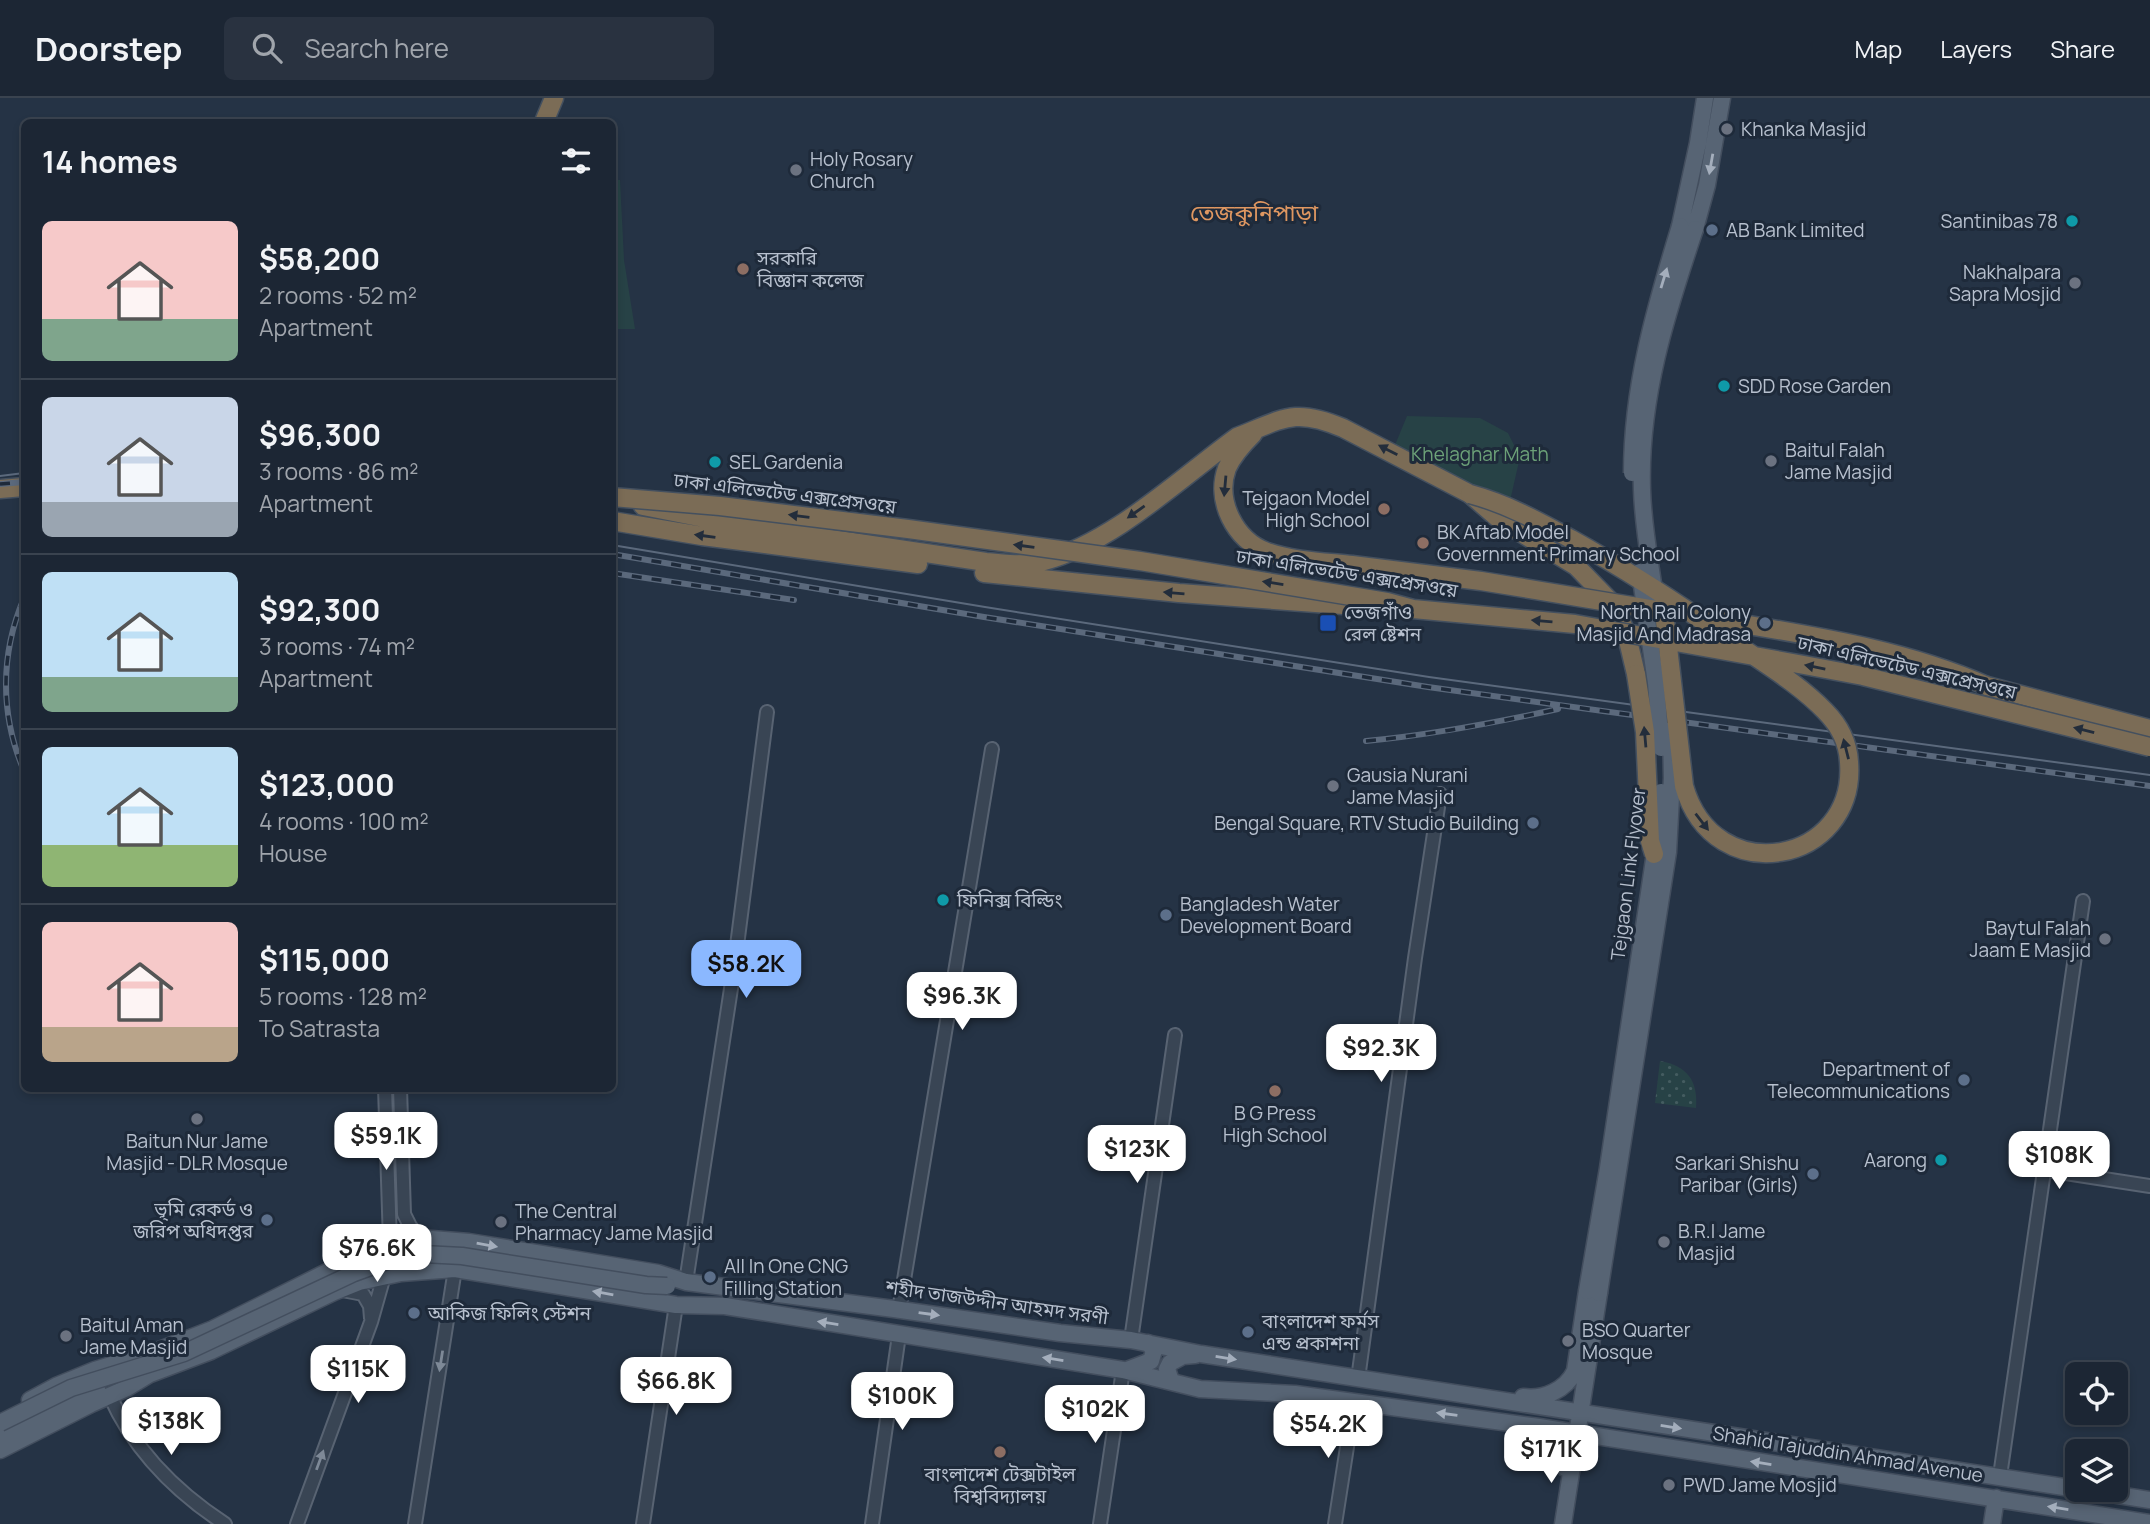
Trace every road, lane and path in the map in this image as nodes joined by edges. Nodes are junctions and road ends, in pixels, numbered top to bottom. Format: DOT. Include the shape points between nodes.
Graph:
graph roads {
  1 [pos="547,98"];
  2 [pos="554,98"];
  3 [pos="1705,98"];
  4 [pos="1722,98"];
  5 [pos="538,119"];
  6 [pos="545,119"];
  7 [pos="1688,228"];
  8 [pos="1258,429"];
  9 [pos="21,487"];
  10 [pos="0,489"];
  11 [pos="1470,494"];
  12 [pos="616,498"];
  13 [pos="616,499"];
  14 [pos="616,522"];
  15 [pos="1652,577"];
  16 [pos="1413,608"];
  17 [pos="767,712"];
  18 [pos="2150,729"];
  19 [pos="2150,747"];
  20 [pos="992,749"];
  21 [pos="1440,794"];
  22 [pos="1654,854"];
  23 [pos="2083,901"];
  24 [pos="1175,1035"];
  25 [pos="385,1092"];
  26 [pos="400,1092"];
  27 [pos="2046,1170"];
  28 [pos="2150,1186"];
  29 [pos="419,1238"];
  30 [pos="390,1242"];
  31 [pos="358,1256"];
  32 [pos="447,1269"];
  33 [pos="412,1271"];
  34 [pos="384,1276"];
  35 [pos="365,1281"];
  36 [pos="686,1282"];
  37 [pos="340,1290"];
  38 [pos="1593,1292"];
  39 [pos="676,1305"];
  40 [pos="900,1310"];
  41 [pos="370,1322"];
  42 [pos="899,1335"];
  43 [pos="1131,1340"];
  44 [pos="1148,1343"];
  45 [pos="1201,1354"];
  46 [pos="1123,1370"];
  47 [pos="1580,1373"];
  48 [pos="150,1374"];
  49 [pos="1358,1379"];
  50 [pos="1171,1381"];
  51 [pos="110,1396"];
  52 [pos="1469,1396"];
  53 [pos="1354,1402"];
  54 [pos="1575,1413"];
  55 [pos="0,1416"];
  56 [pos="1603,1417"];
  57 [pos="0,1423"];
  58 [pos="1539,1427"];
  59 [pos="1578,1433"];
  60 [pos="0,1438"];
  61 [pos="1736,1438"];
  62 [pos="0,1450"];
  63 [pos="1733,1458"];
  64 [pos="2000,1476"];
  65 [pos="2065,1487"];
  66 [pos="2128,1497"];
  67 [pos="1996,1499"];
  68 [pos="2150,1500"];
  69 [pos="2150,1523"];
  70 [pos="225,1524"];
  71 [pos="297,1524"];
  72 [pos="415,1524"];
  73 [pos="643,1524"];
  74 [pos="872,1524"];
  75 [pos="1100,1524"];
  76 [pos="1335,1524"];
  77 [pos="1556,1524"];
  78 [pos="1563,1524"];
  79 [pos="1992,1524"];
  1 -- 5 [label="street"];
  2 -- 6 [label="highway"];
  3 -- 7 [label="main road"];
  4 -- 7 [label="main road, one-way" via="1707,185"];
  7 -- 15 [label="main road, Tejgaon Link Flyover, bridge" via="1646,409 1642,492"];
  22 -- 7 [label="main road, Tejgaon Link Flyover, one-way, bridge" via="1661,741 1634,525 1632,436 1653,314"];
  11 -- 8 [label="highway, one-way" via="1322,418 1290,416"];
  8 -- 13 [label="highway, one-way, bridge" via="1237,437 1131,516 1082,546 1042,562 986,562 757,528"];
  8 -- 18 [label="highway, ঢাকা এলিভেটেড এক্সপ্রেসওয়ে, one-way, bridge" via="1227,468 1224,498 1232,521 1254,545 1267,551 1300,560 1480,581 1852,642 1987,686"];
  9 -- 10 [label="highway"];
  15 -- 11 [label="highway, one-way, bridge" via="1656,586 1659,595 1664,612 1683,778 1692,809 1720,840 1749,853 1787,852 1812,840 1839,811 1849,778 1841,732 1825,711 1787,680 1668,596 1658,590 1648,583 1628,570 1513,508"];
  22 -- 11 [label="highway, one-way, bridge" via="1645,732 1626,632 1610,601 1576,566 1500,520"];
  16 -- 12 [label="highway, ঢাকা এলিভেটেড এক্সপ্রেসওয়ে, one-way, bridge" via="1140,561 720,506"];
  16 -- 14 [label="highway, one-way, bridge" via="1034,579"];
  15 -- 38 [label="main road, Tejgaon Link Flyover, bridge" via="1668,684 1668,852"];
  19 -- 16 [label="highway, ঢাকা এলিভেটেড এক্সপ্রেসওয়ে, one-way, bridge" via="1863,676 1575,624"];
  17 -- 36 [label="street"];
  20 -- 40 [label="street"];
  21 -- 49 [label="street"];
  22 -- 38 [label="main road, Tejgaon Link Flyover, bridge"];
  23 -- 27 [label="street"];
  24 -- 43 [label="street"];
  25 -- 30 [label="street"];
  26 -- 29 [label="street" via="404,1214"];
  27 -- 28 [label="street"];
  27 -- 64 [label="street"];
  29 -- 30 [label="main road, শহীদ তাজউদ্দীন আহমদ সরণী"];
  29 -- 32 [label="main road"];
  29 -- 36 [label="main road, শহীদ তাজউদ্দীন আহমদ সরণী, one-way" via="470,1242 658,1273"];
  30 -- 31 [label="main road"];
  30 -- 33 [label="main road" via="395,1263"];
  30 -- 34 [label="main road"];
  31 -- 35 [label="main road"];
  31 -- 55 [label="main road" via="203,1334 56,1386"];
  32 -- 33 [label="main road"];
  39 -- 32 [label="main road, one-way"];
  32 -- 72 [label="street, one-way" via="451,1293"];
  33 -- 34 [label="main road"];
  34 -- 35 [label="main road"];
  34 -- 41 [label="street"];
  35 -- 37 [label="main road"];
  36 -- 40 [label="main road, শহীদ তাজউদ্দীন আহমদ সরণী"];
  36 -- 57 [label="main road, bridge" via="646,1285 447,1254 401,1256 354,1273 184,1353 71,1388"];
  37 -- 41 [label="street" via="363,1294 370,1307"];
  37 -- 48 [label="main road" via="211,1351"];
  38 -- 47 [label="main road, Tejgaon Link Flyover"];
  42 -- 39 [label="main road, one-way" via="725,1306"];
  39 -- 73 [label="street"];
  40 -- 43 [label="main road, শহীদ তাজউদ্দীন আহমদ সরণী, one-way"];
  71 -- 41 [label="street, one-way"];
  46 -- 42 [label="main road, one-way"];
  42 -- 74 [label="street"];
  43 -- 44 [label="main road, শহীদ তাজউদ্দীন আহমদ সরণী"];
  44 -- 45 [label="main road, শহীদ তাজউদ্দীন আহমদ সরণী"];
  44 -- 46 [label="main road" via="1154,1350 1151,1361"];
  45 -- 49 [label="main road, শহীদ তাজউদ্দীন আহমদ সরণী, one-way"];
  45 -- 50 [label="main road" via="1170,1363"];
  46 -- 50 [label="main road"];
  46 -- 75 [label="street"];
  47 -- 52 [label="main road" via="1546,1396 1481,1391"];
  47 -- 54 [label="main road, Tejgaon Link Flyover"];
  47 -- 56 [label="main road"];
  48 -- 51 [label="main road"];
  48 -- 60 [label="main road" via="94,1390"];
  49 -- 52 [label="main road, শহীদ তাজউদ্দীন আহমদ সরণী"];
  50 -- 53 [label="main road" via="1200,1389"];
  51 -- 62 [label="main road"];
  51 -- 70 [label="street" via="153,1464"];
  52 -- 54 [label="main road, শহীদ তাজউদ্দীন আহমদ সরণী"];
  58 -- 53 [label="main road, one-way"];
  53 -- 76 [label="street"];
  54 -- 56 [label="main road, শহীদ তাজউদ্দীন আহমদ সরণী"];
  54 -- 59 [label="main road" via="1572,1423"];
  56 -- 61 [label="main road, শহীদ তাজউদ্দীন আহমদ সরণী, one-way"];
  58 -- 59 [label="main road, Shahid Tajuddin Ahmad Avenue"];
  58 -- 77 [label="main road" via="1567,1454"];
  59 -- 63 [label="main road, Shahid Tajuddin Ahmad Avenue"];
  59 -- 78 [label="main road"];
  61 -- 63 [label="main road"];
  61 -- 64 [label="main road, শহীদ তাজউদ্দীন আহমদ সরণী"];
  67 -- 63 [label="main road, Shahid Tajuddin Ahmad Avenue, one-way"];
  64 -- 65 [label="main road, শহীদ তাজউদ্দীন আহমদ সরণী"];
  66 -- 68 [label="main road, শহীদ তাজউদ্দীন আহমদ সরণী"];
  69 -- 67 [label="main road, Shahid Tajuddin Ahmad Avenue, one-way"];
  67 -- 79 [label="main road"];
}
